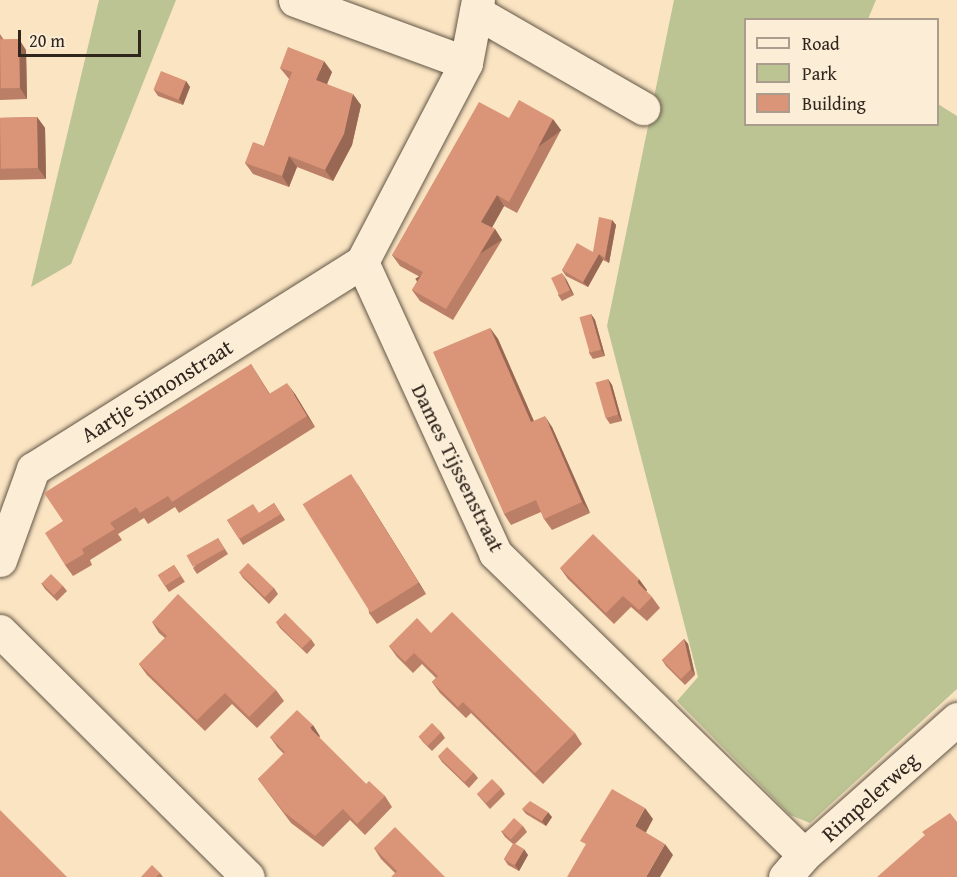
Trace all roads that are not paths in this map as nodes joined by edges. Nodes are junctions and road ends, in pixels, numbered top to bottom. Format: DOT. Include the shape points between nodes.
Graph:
graph roads {
  1 [pos="295,0"];
  2 [pos="477,6"];
  3 [pos="466,63"];
  4 [pos="643,108"];
  5 [pos="362,262"];
  6 [pos="0,560"];
  7 [pos="0,631"];
  8 [pos="957,719"];
  9 [pos="794,866"];
  10 [pos="248,877"];
  1 -- 3 [label="street"];
  2 -- 3 [label="street"];
  2 -- 4 [label="street"];
  3 -- 5 [label="street"];
  5 -- 6 [label="street, Aartje Simonstraat" via="33,469"];
  5 -- 9 [label="street, Dames Tijssenstraat" via="495,553"];
  7 -- 10 [label="street"];
  8 -- 9 [label="street, Rimpelerweg"];
}
